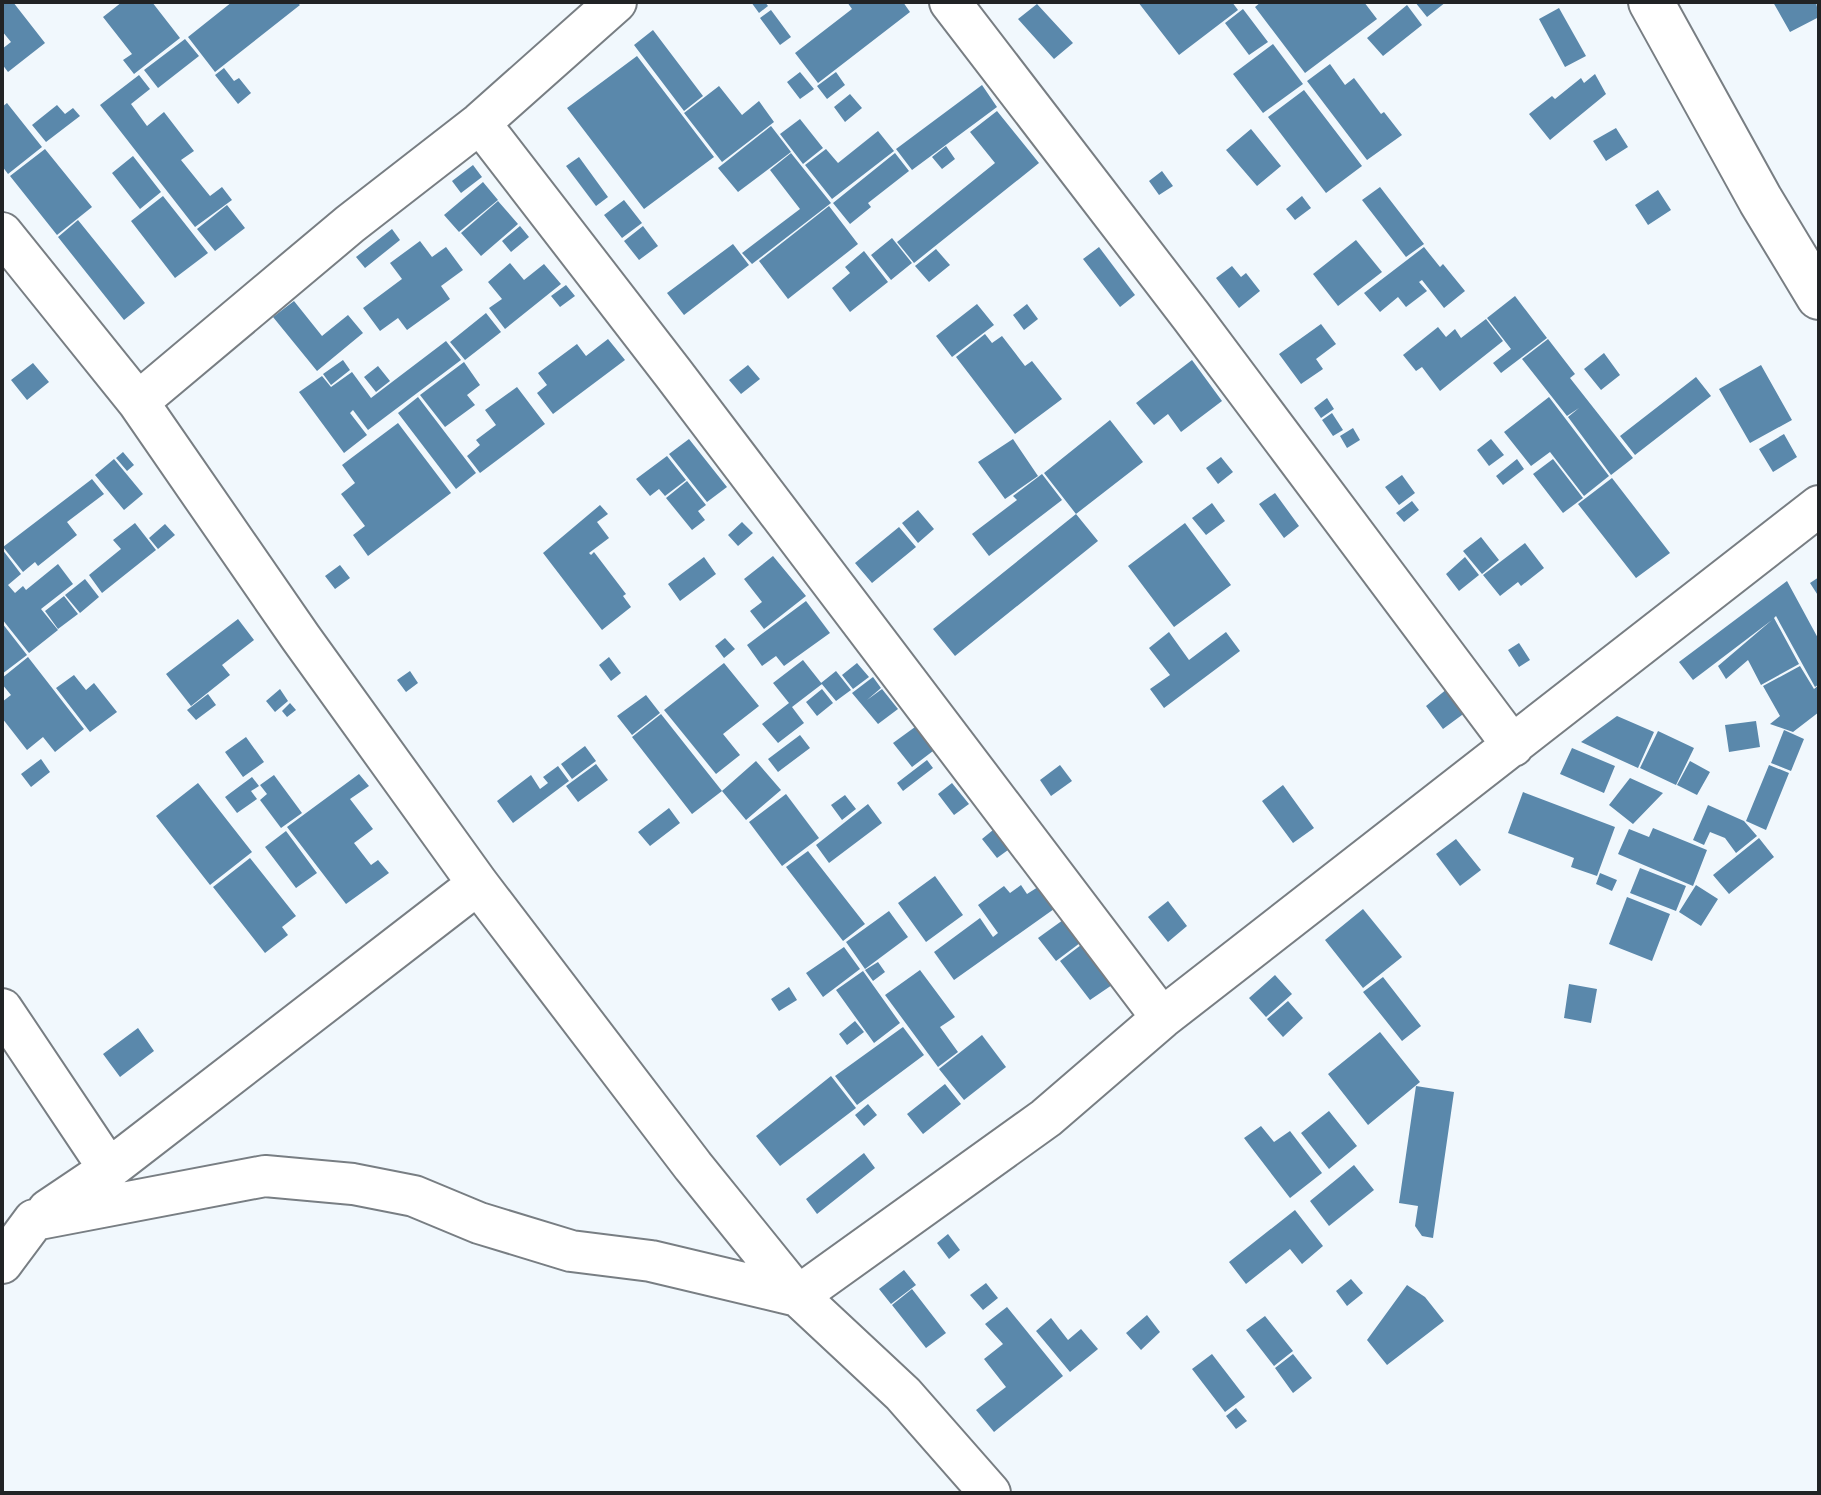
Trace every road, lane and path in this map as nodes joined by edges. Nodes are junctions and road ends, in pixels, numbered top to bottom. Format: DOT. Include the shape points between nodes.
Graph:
graph roads {
  1 [pos="616,2"];
  2 [pos="950,2"];
  3 [pos="1651,2"];
  4 [pos="480,123"];
  5 [pos="2,233"];
  6 [pos="1819,297"];
  7 [pos="138,402"];
  8 [pos="1819,506"];
  9 [pos="1513,746"];
  10 [pos="478,884"];
  11 [pos="2,1009"];
  12 [pos="1162,1018"];
  13 [pos="109,1169"];
  14 [pos="18,1231"];
  15 [pos="2,1263"];
  16 [pos="798,1296"];
  17 [pos="990,1493"];
  1 -- 4 [label="street"];
  2 -- 9 [label="street"];
  3 -- 6 [label="street"];
  4 -- 7 [label="street"];
  4 -- 12 [label="street"];
  5 -- 7 [label="street"];
  7 -- 10 [label="street"];
  8 -- 9 [label="street"];
  9 -- 12 [label="street"];
  10 -- 13 [label="street"];
  10 -- 16 [label="street"];
  11 -- 13 [label="street"];
  12 -- 16 [label="street" via="1046,1118"];
  13 -- 14 [label="street"];
  14 -- 15 [label="street"];
  14 -- 16 [label="street" via="265,1176 414,1196 571,1251 651,1261"];
  16 -- 17 [label="street" via="903,1394"];
}
